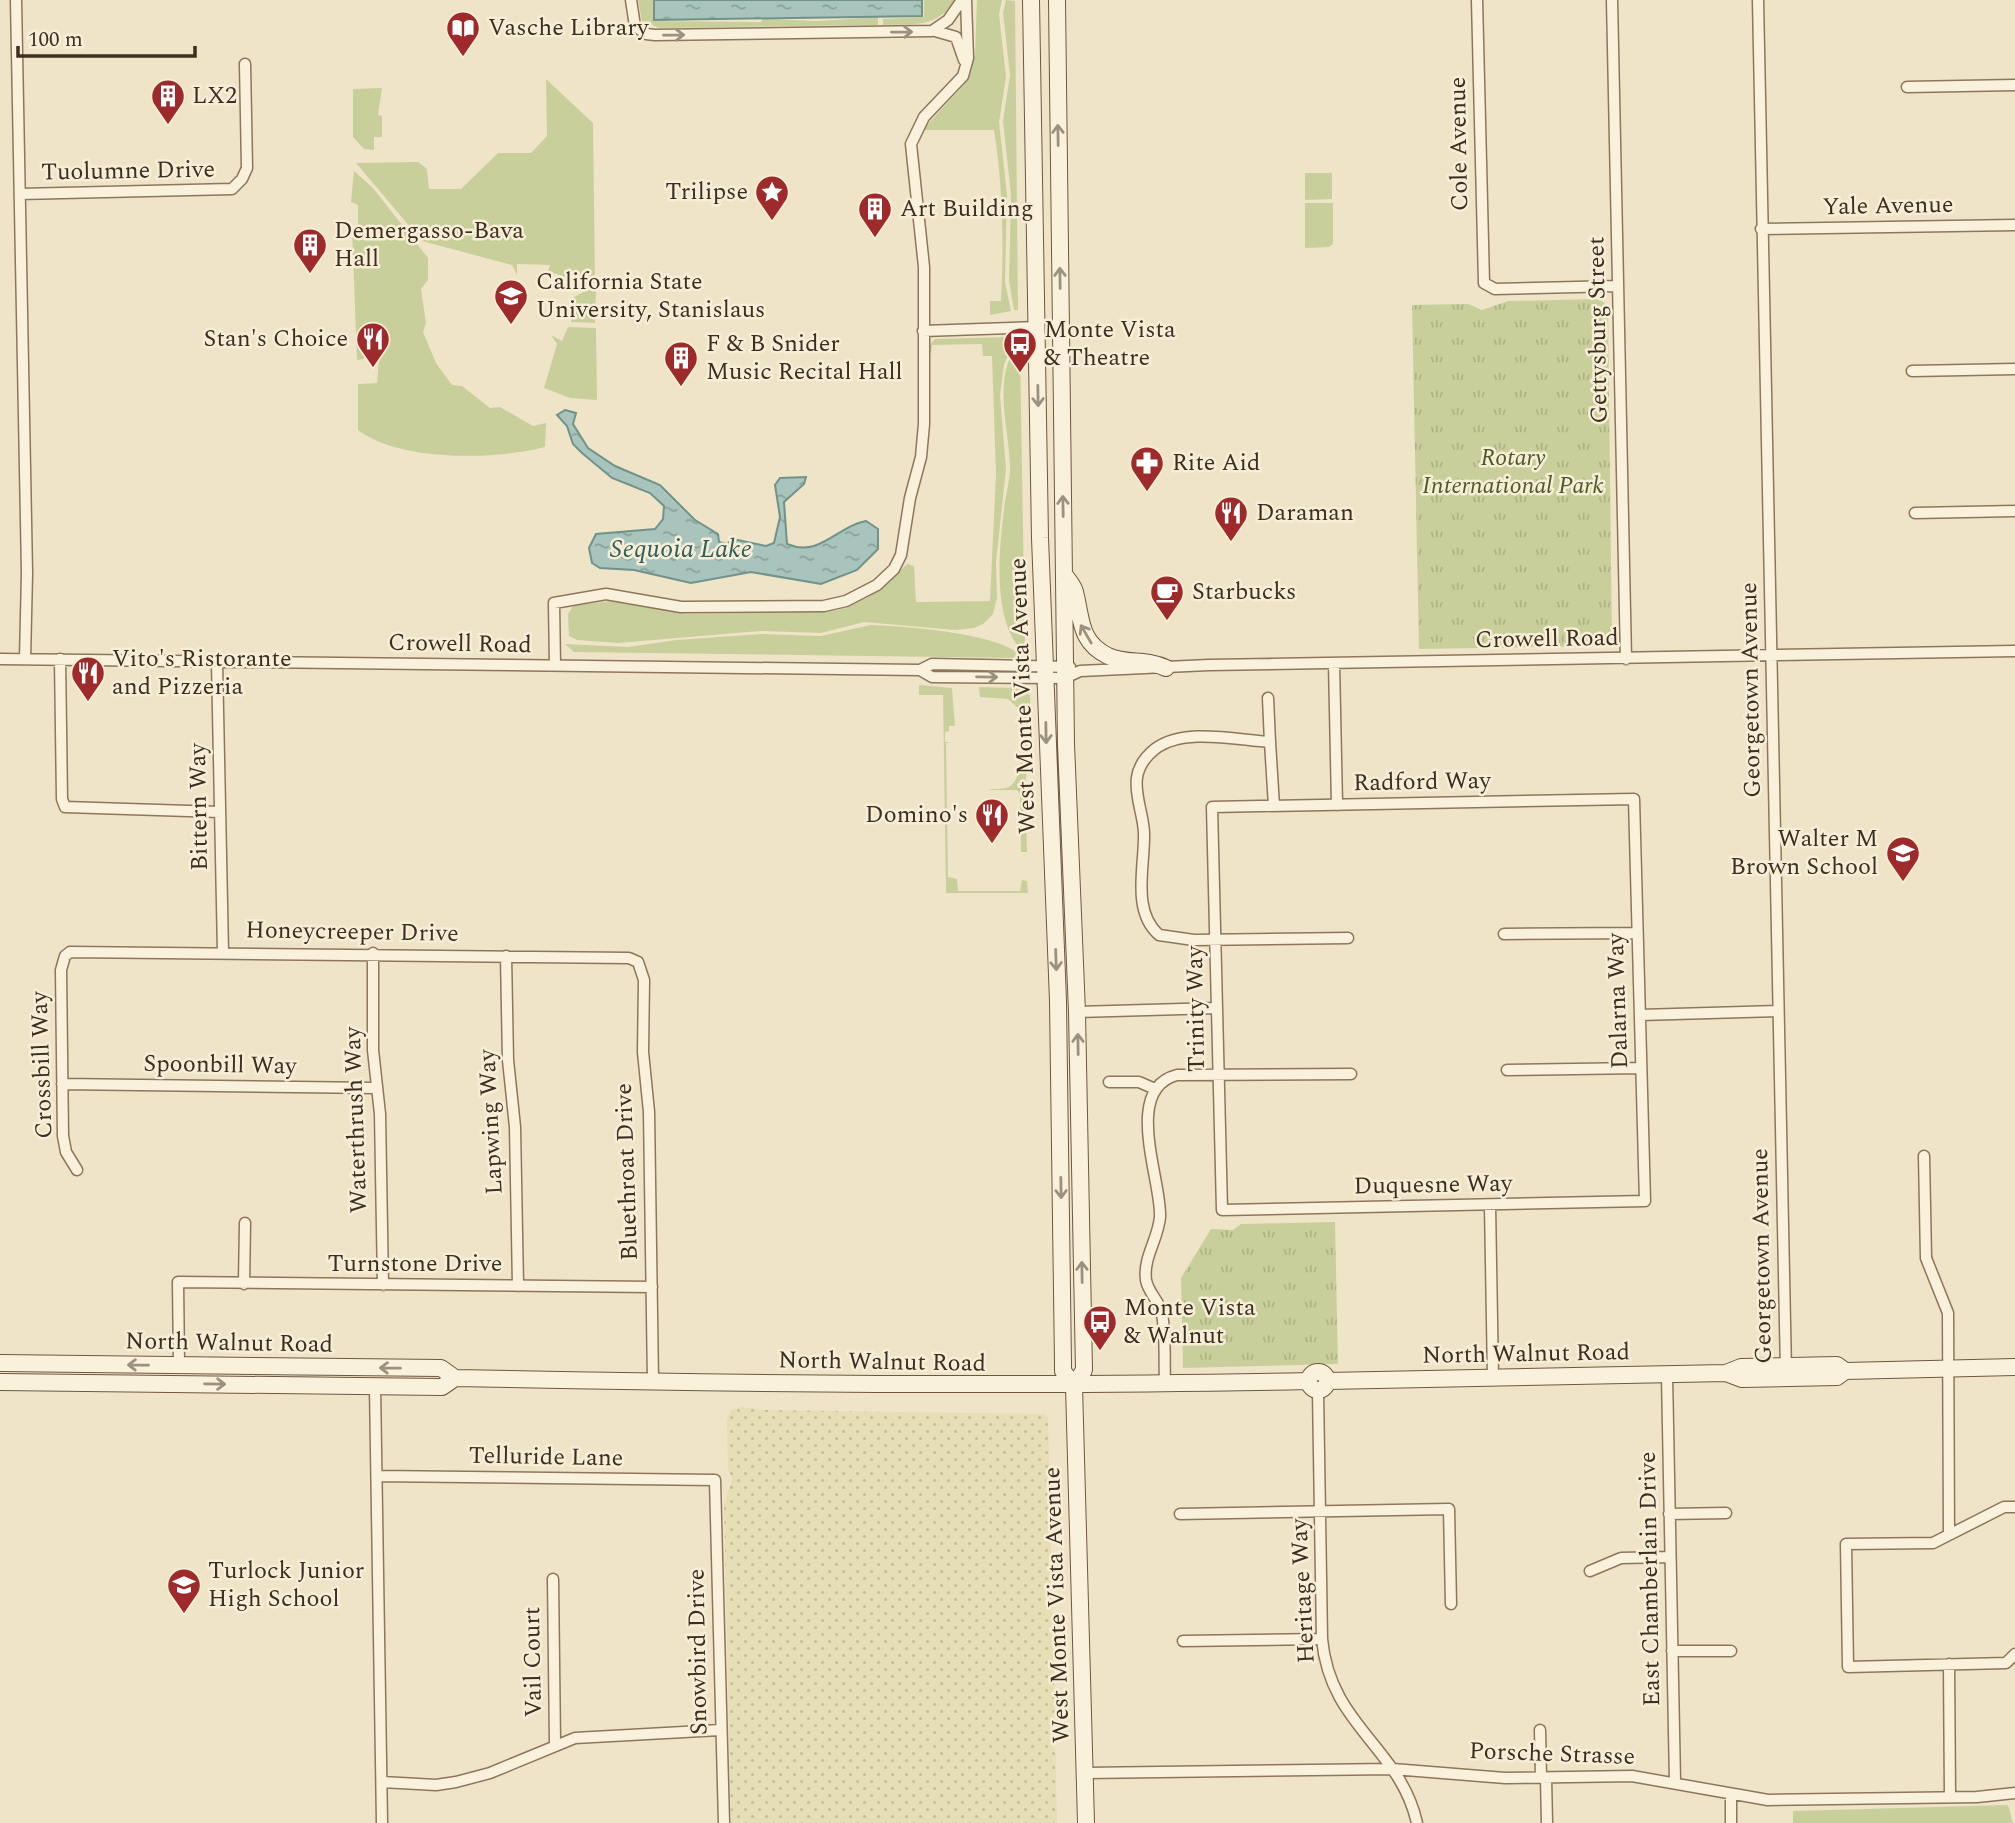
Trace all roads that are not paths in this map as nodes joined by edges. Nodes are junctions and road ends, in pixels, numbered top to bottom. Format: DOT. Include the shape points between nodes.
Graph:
graph roads {
  1 [pos="16,0"];
  2 [pos="631,0"];
  3 [pos="964,0"];
  4 [pos="1031,0"];
  5 [pos="1057,0"];
  6 [pos="1477,0"];
  7 [pos="1612,0"];
  8 [pos="1758,0"];
  9 [pos="932,31"];
  10 [pos="245,64"];
  11 [pos="965,65"];
  12 [pos="2015,85"];
  13 [pos="1907,87"];
  14 [pos="20,194"];
  15 [pos="2015,225"];
  16 [pos="1761,229"];
  17 [pos="1618,286"];
  18 [pos="1037,327"];
  19 [pos="923,331"];
  20 [pos="2015,369"];
  21 [pos="1912,371"];
  22 [pos="2015,511"];
  23 [pos="1915,513"];
  24 [pos="1064,574"];
  25 [pos="2015,651"];
  26 [pos="1772,656"];
  27 [pos="0,659"];
  28 [pos="25,659"];
  29 [pos="60,659"];
  30 [pos="1626,659"];
  31 [pos="217,662"];
  32 [pos="1335,663"];
  33 [pos="555,666"];
  34 [pos="1166,668"];
  35 [pos="1046,671"];
  36 [pos="1070,672"];
  37 [pos="1268,698"];
  38 [pos="1270,743"];
  39 [pos="1634,799"];
  40 [pos="1337,805"];
  41 [pos="1274,806"];
  42 [pos="1212,807"];
  43 [pos="220,813"];
  44 [pos="1637,933"];
  45 [pos="1504,934"];
  46 [pos="1348,938"];
  47 [pos="1215,940"];
  48 [pos="223,952"];
  49 [pos="373,953"];
  50 [pos="65,956"];
  51 [pos="506,956"];
  52 [pos="638,962"];
  53 [pos="1217,1008"];
  54 [pos="1778,1011"];
  55 [pos="1077,1012"];
  56 [pos="1640,1015"];
  57 [pos="1641,1068"];
  58 [pos="1507,1070"];
  59 [pos="1351,1074"];
  60 [pos="1218,1075"];
  61 [pos="1109,1082"];
  62 [pos="62,1084"];
  63 [pos="377,1088"];
  64 [pos="1155,1089"];
  65 [pos="1924,1156"];
  66 [pos="78,1170"];
  67 [pos="1645,1201"];
  68 [pos="1490,1205"];
  69 [pos="1222,1210"];
  70 [pos="245,1223"];
  71 [pos="244,1284"];
  72 [pos="383,1285"];
  73 [pos="518,1286"];
  74 [pos="652,1287"];
  75 [pos="0,1363"];
  76 [pos="179,1365"];
  77 [pos="2015,1367"];
  78 [pos="1949,1369"];
  79 [pos="1786,1372"];
  80 [pos="1667,1374"];
  81 [pos="455,1378"];
  82 [pos="1493,1378"];
  83 [pos="0,1382"];
  84 [pos="653,1382"];
  85 [pos="1165,1384"];
  86 [pos="1318,1384"];
  87 [pos="1074,1386"];
  88 [pos="375,1387"];
  89 [pos="377,1476"];
  90 [pos="715,1480"];
  91 [pos="2015,1507"];
  92 [pos="1320,1511"];
  93 [pos="1726,1513"];
  94 [pos="1180,1514"];
  95 [pos="1669,1514"];
  96 [pos="1949,1535"];
  97 [pos="1670,1557"];
  98 [pos="1590,1571"];
  99 [pos="553,1579"];
  100 [pos="1451,1604"];
  101 [pos="1321,1639"];
  102 [pos="1183,1641"];
  103 [pos="1672,1651"];
  104 [pos="1731,1651"];
  105 [pos="2015,1654"];
  106 [pos="1949,1664"];
  107 [pos="720,1730"];
  108 [pos="1541,1730"];
  109 [pos="555,1744"];
  110 [pos="1393,1769"];
  111 [pos="1085,1773"];
  112 [pos="1543,1778"];
  113 [pos="382,1782"];
  114 [pos="1675,1782"];
  115 [pos="2015,1793"];
  116 [pos="1731,1795"];
  117 [pos="1950,1797"];
  118 [pos="382,1823"];
  119 [pos="723,1823"];
  120 [pos="1086,1823"];
  121 [pos="1417,1823"];
  122 [pos="1547,1823"];
  123 [pos="1731,1823"];
  1 -- 14 [label="street"];
  2 -- 9 [label="street, one-way" via="633,22 650,34"];
  3 -- 9 [label="street"];
  3 -- 11 [label="street"];
  4 -- 18 [label="main road, West Monte Vista Avenue"];
  24 -- 5 [label="main road, West Monte Vista Avenue, one-way"];
  6 -- 17 [label="street, Cole Avenue" via="1482,275 1486,286"];
  7 -- 17 [label="street, Gettysburg Street"];
  8 -- 16 [label="street, Georgetown Avenue"];
  9 -- 11 [label="street" via="956,37"];
  10 -- 14 [label="street, Tuolumne Drive" via="247,168 232,189"];
  11 -- 19 [label="street" via="956,85 921,121 911,144 922,235"];
  12 -- 13 [label="street"];
  14 -- 28 [label="street"];
  15 -- 16 [label="street, Yale Avenue"];
  16 -- 26 [label="street, Georgetown Avenue"];
  17 -- 30 [label="street, Gettysburg Street"];
  18 -- 19 [label="street"];
  18 -- 35 [label="main road, West Monte Vista Avenue, one-way"];
  19 -- 33 [label="street" via="920,463 899,562 877,585 846,601 806,607 681,607 606,594 554,603"];
  20 -- 21 [label="street"];
  22 -- 23 [label="street"];
  34 -- 24 [label="main road, one-way" via="1150,660 1116,659 1094,646 1082,631 1075,590"];
  24 -- 36 [label="main road, West Monte Vista Avenue"];
  25 -- 26 [label="street, Crowell Road"];
  26 -- 30 [label="street, Crowell Road"];
  26 -- 54 [label="street, Georgetown Avenue"];
  27 -- 28 [label="street, Crowell Road"];
  28 -- 29 [label="street, Crowell Road"];
  29 -- 31 [label="street, Crowell Road"];
  29 -- 43 [label="street" via="65,807"];
  30 -- 32 [label="street, Crowell Road"];
  31 -- 33 [label="street, Crowell Road"];
  31 -- 43 [label="street, Bittern Way"];
  32 -- 34 [label="street, Crowell Road"];
  32 -- 40 [label="street"];
  33 -- 35 [label="street, Crowell Road" via="920,670 932,664"];
  34 -- 36 [label="street, Crowell Road"];
  35 -- 36 [label="street, Crowell Road"];
  35 -- 87 [label="main road, West Monte Vista Avenue, one-way" via="1060,1079 1063,1371"];
  36 -- 55 [label="main road, West Monte Vista Avenue"];
  37 -- 38 [label="street"];
  38 -- 41 [label="street"];
  38 -- 47 [label="street" via="1181,739 1155,750 1139,770 1136,797 1144,834 1142,898 1149,923 1160,935"];
  39 -- 40 [label="street, Radford Way"];
  39 -- 44 [label="street, Dalarna Way"];
  40 -- 41 [label="street, Radford Way"];
  41 -- 42 [label="street, Radford Way"];
  42 -- 47 [label="street, Trinity Way"];
  43 -- 48 [label="street, Bittern Way"];
  44 -- 45 [label="street"];
  44 -- 56 [label="street, Dalarna Way"];
  46 -- 47 [label="street"];
  47 -- 53 [label="street, Trinity Way"];
  48 -- 49 [label="street, Honeycreeper Drive"];
  48 -- 50 [label="street, Honeycreeper Drive" via="78,950"];
  49 -- 51 [label="street, Honeycreeper Drive"];
  49 -- 63 [label="street, Waterthrush Way"];
  50 -- 62 [label="street, Crossbill Way" via="61,970"];
  51 -- 52 [label="street, Honeycreeper Drive" via="620,957"];
  51 -- 73 [label="street, Lapwing Way"];
  52 -- 74 [label="street, Bluethroat Drive" via="644,980"];
  53 -- 55 [label="street"];
  53 -- 60 [label="street, Trinity Way"];
  54 -- 56 [label="street"];
  54 -- 79 [label="street, Georgetown Avenue"];
  87 -- 55 [label="main road, West Monte Vista Avenue, one-way" via="1084,1370"];
  56 -- 57 [label="street, Dalarna Way"];
  57 -- 58 [label="street"];
  57 -- 67 [label="street, Dalarna Way"];
  59 -- 60 [label="street"];
  60 -- 64 [label="street" via="1177,1075"];
  60 -- 69 [label="street, Trinity Way"];
  61 -- 64 [label="street" via="1139,1082"];
  62 -- 63 [label="street, Spoonbill Way"];
  62 -- 66 [label="street, Crossbill Way" via="64,1145"];
  63 -- 72 [label="street, Waterthrush Way"];
  64 -- 85 [label="street" via="1147,1135 1160,1217 1147,1257 1146,1282 1163,1314"];
  65 -- 78 [label="street" via="1925,1252 1947,1307"];
  67 -- 68 [label="street, Duquesne Way"];
  68 -- 69 [label="street, Duquesne Way"];
  68 -- 82 [label="street"];
  70 -- 71 [label="street"];
  71 -- 72 [label="street, Turnstone Drive"];
  71 -- 76 [label="street, Turnstone Drive" via="178,1282"];
  72 -- 73 [label="street, Turnstone Drive"];
  73 -- 74 [label="street, Turnstone Drive"];
  74 -- 84 [label="street, Bluethroat Drive"];
  76 -- 75 [label="main road, North Walnut Road, one-way"];
  81 -- 76 [label="main road, North Walnut Road, one-way" via="441,1368"];
  77 -- 78 [label="main road, North Walnut Road"];
  78 -- 79 [label="main road, North Walnut Road" via="1845,1371 1837,1364"];
  78 -- 96 [label="street"];
  79 -- 80 [label="main road, North Walnut Road" via="1741,1367 1726,1373"];
  80 -- 82 [label="main road, North Walnut Road"];
  80 -- 95 [label="street, East Chamberlain Drive"];
  81 -- 84 [label="main road, North Walnut Road"];
  81 -- 88 [label="main road, North Walnut Road" via="442,1387"];
  82 -- 86 [label="main road, North Walnut Road"];
  83 -- 88 [label="main road, North Walnut Road, one-way"];
  84 -- 87 [label="main road, North Walnut Road"];
  85 -- 86 [label="main road, North Walnut Road"];
  85 -- 87 [label="main road, North Walnut Road"];
  86 -- 92 [label="street, Heritage Way"];
  87 -- 111 [label="main road, West Monte Vista Avenue"];
  88 -- 89 [label="street"];
  89 -- 90 [label="street, Telluride Lane"];
  89 -- 113 [label="street"];
  90 -- 107 [label="street, Snowbird Drive"];
  91 -- 96 [label="street" via="2004,1507"];
  92 -- 94 [label="street"];
  92 -- 100 [label="street" via="1449,1509"];
  92 -- 101 [label="street, Heritage Way"];
  93 -- 95 [label="street"];
  95 -- 97 [label="street, East Chamberlain Drive"];
  96 -- 106 [label="street" via="1933,1543 1846,1544 1848,1667"];
  97 -- 98 [label="street" via="1621,1558"];
  97 -- 103 [label="street, East Chamberlain Drive"];
  99 -- 109 [label="street, Vail Court"];
  101 -- 102 [label="street"];
  101 -- 110 [label="street, Heritage Way" via="1336,1694"];
  103 -- 104 [label="street"];
  103 -- 114 [label="street, East Chamberlain Drive"];
  105 -- 106 [label="street" via="2006,1663"];
  106 -- 117 [label="street"];
  107 -- 109 [label="street" via="599,1736"];
  107 -- 119 [label="street, Snowbird Drive"];
  108 -- 112 [label="street"];
  109 -- 113 [label="street" via="510,1766 456,1782"];
  110 -- 111 [label="street, Porsche Strasse"];
  110 -- 112 [label="street, Porsche Strasse"];
  110 -- 121 [label="street, Heritage Way" via="1405,1786"];
  111 -- 120 [label="main road, West Monte Vista Avenue"];
  112 -- 114 [label="street, Porsche Strasse" via="1632,1776"];
  112 -- 122 [label="street"];
  113 -- 118 [label="street"];
  114 -- 116 [label="street, Porsche Strasse"];
  115 -- 117 [label="street, Porsche Strasse"];
  116 -- 117 [label="street, Porsche Strasse" via="1768,1800"];
  116 -- 123 [label="street"];
}
